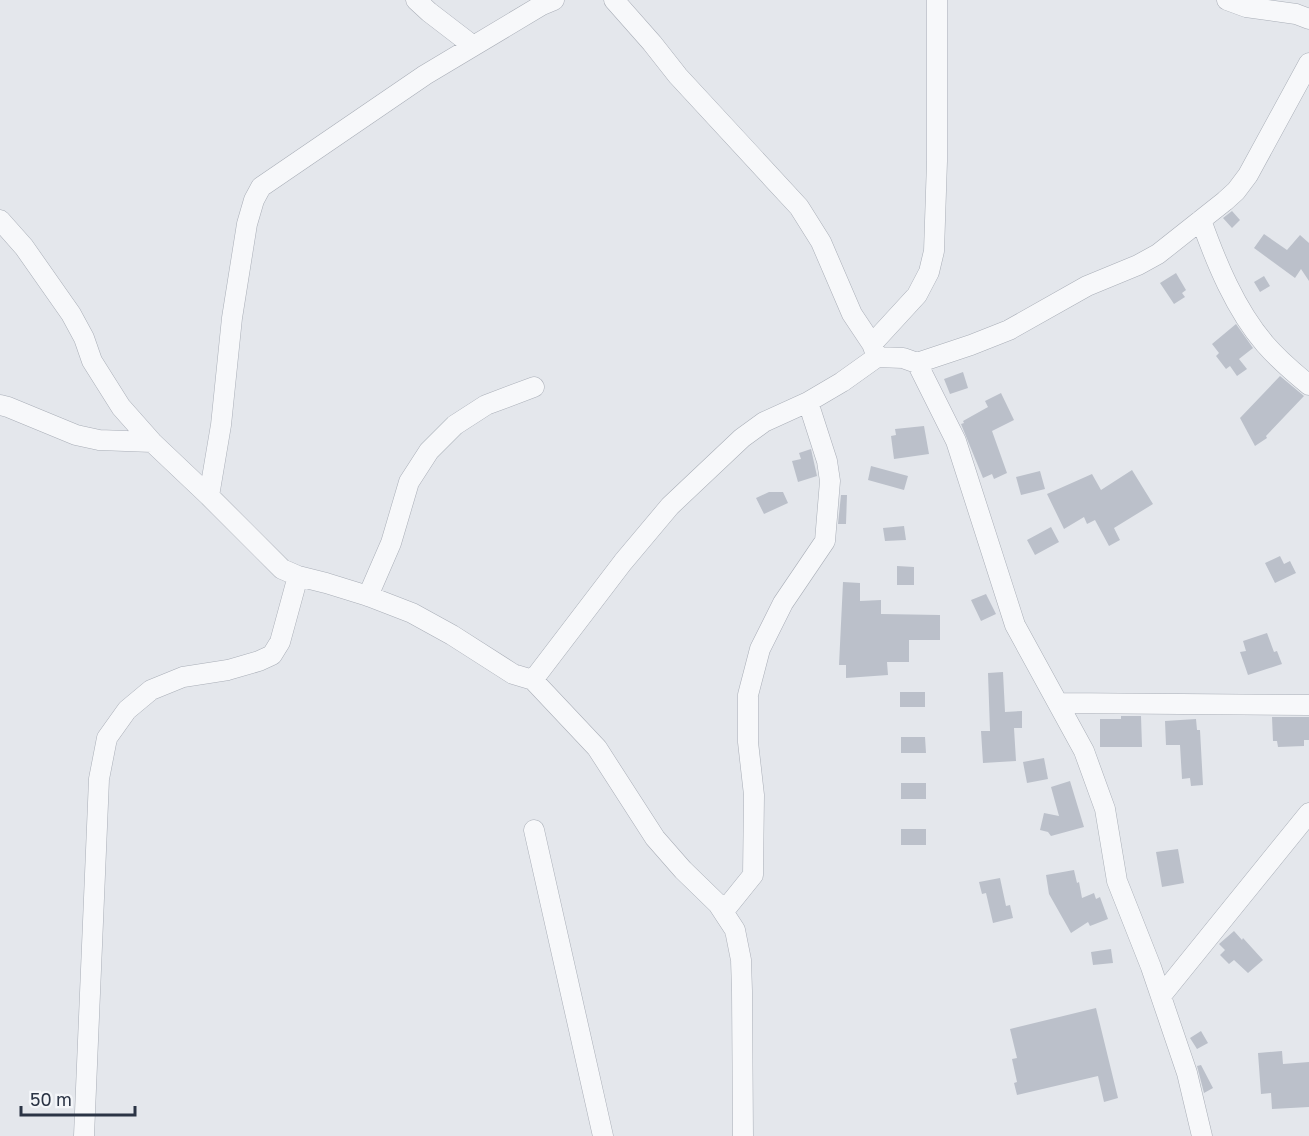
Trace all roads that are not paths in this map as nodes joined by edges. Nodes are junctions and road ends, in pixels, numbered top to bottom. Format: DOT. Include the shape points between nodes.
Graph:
graph roads {
  1 [pos="416,0"];
  2 [pos="554,0"];
  3 [pos="614,0"];
  4 [pos="937,0"];
  5 [pos="1227,0"];
  6 [pos="1309,19"];
  7 [pos="472,45"];
  8 [pos="1309,63"];
  9 [pos="0,220"];
  10 [pos="1201,220"];
  11 [pos="875,351"];
  12 [pos="917,363"];
  13 [pos="1309,385"];
  14 [pos="534,387"];
  15 [pos="808,402"];
  16 [pos="0,405"];
  17 [pos="152,442"];
  18 [pos="209,496"];
  19 [pos="298,576"];
  20 [pos="368,596"];
  21 [pos="533,680"];
  22 [pos="1059,703"];
  23 [pos="1309,705"];
  24 [pos="1309,813"];
  25 [pos="534,830"];
  26 [pos="724,911"];
  27 [pos="1161,996"];
  28 [pos="84,1136"];
  29 [pos="603,1136"];
  30 [pos="742,1136"];
  31 [pos="1202,1136"];
  1 -- 7 [label="street"];
  2 -- 7 [label="street"];
  3 -- 11 [label="street" via="799,207 821,242 852,314"];
  4 -- 11 [label="street" via="934,251 917,295"];
  5 -- 6 [label="street"];
  7 -- 18 [label="street" via="261,187 247,224"];
  8 -- 10 [label="street" via="1248,175"];
  9 -- 17 [label="street" via="71,314 92,361 120,406"];
  10 -- 12 [label="street" via="1138,266 1087,286 1010,330"];
  10 -- 13 [label="street" via="1241,309 1282,362"];
  11 -- 12 [label="street"];
  11 -- 15 [label="street" via="842,382"];
  12 -- 22 [label="street" via="956,441 1015,625"];
  14 -- 20 [label="street" via="486,405 454,425 429,451 409,482 391,543"];
  15 -- 21 [label="street" via="764,422 742,438 670,506"];
  15 -- 26 [label="street" via="830,481 825,541 783,603 760,649 748,695 754,795 753,875"];
  16 -- 17 [label="street" via="76,435"];
  17 -- 18 [label="street"];
  18 -- 19 [label="street" via="282,569"];
  19 -- 20 [label="street"];
  19 -- 28 [label="street" via="280,642 272,655 228,670 183,677 151,690 127,710 107,738 99,780"];
  20 -- 21 [label="street" via="412,613 513,674"];
  21 -- 26 [label="street" via="597,748 655,838"];
  22 -- 23 [label="street"];
  22 -- 27 [label="street" via="1084,751 1105,810 1117,881"];
  24 -- 27 [label="street"];
  25 -- 29 [label="street"];
  26 -- 30 [label="street" via="735,930 741,960"];
  27 -- 31 [label="street" via="1187,1073"];
}
